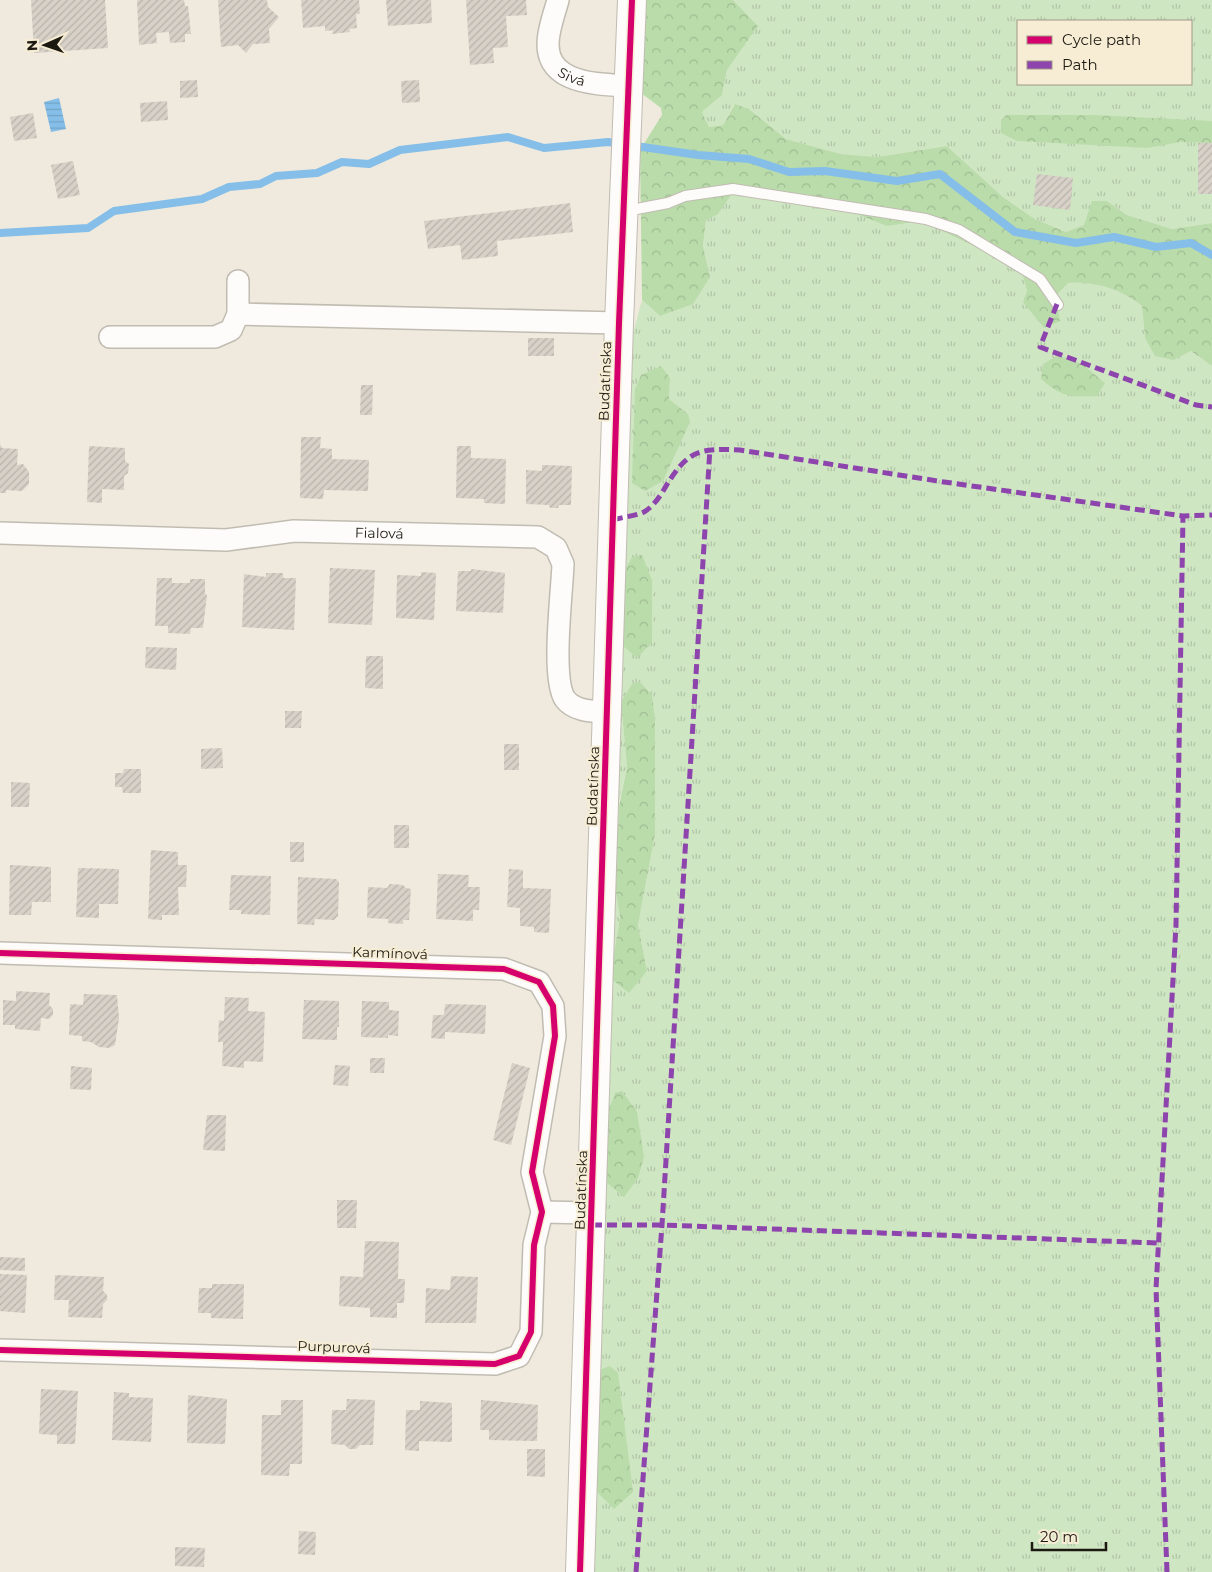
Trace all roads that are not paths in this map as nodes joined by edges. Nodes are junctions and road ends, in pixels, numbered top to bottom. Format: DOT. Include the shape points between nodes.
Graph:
graph roads {
  1 [pos="558,0"];
  2 [pos="632,0"];
  3 [pos="629,86"];
  4 [pos="624,211"];
  5 [pos="238,281"];
  6 [pos="1058,305"];
  7 [pos="238,314"];
  8 [pos="619,323"];
  9 [pos="110,337"];
  10 [pos="0,533"];
  11 [pos="608,712"];
  12 [pos="0,953"];
  13 [pos="542,1212"];
  14 [pos="592,1213"];
  15 [pos="0,1350"];
  16 [pos="580,1572"];
  1 -- 3 [label="street, Sivá" via="548,35 548,52 554,65 586,84"];
  2 -- 3 [label="street, Budatínska"];
  3 -- 4 [label="street, Budatínska"];
  4 -- 6 [label="lane" via="668,203 685,196 733,189 926,219 959,230 1040,279"];
  4 -- 8 [label="street, Budatínska"];
  5 -- 7 [label="street"];
  7 -- 8 [label="street"];
  7 -- 9 [label="street" via="231,330 215,337"];
  8 -- 11 [label="street, Budatínska"];
  10 -- 11 [label="street, Fialová" via="226,540 294,530 538,537 556,548 563,564 558,680 566,700 579,710"];
  11 -- 14 [label="street, Budatínska"];
  12 -- 13 [label="street, Karmínová" via="504,969 539,982 553,1006 555,1036 532,1172"];
  13 -- 14 [label="street"];
  13 -- 15 [label="street, Purpurová" via="534,1245 530,1332 519,1356 495,1364"];
  14 -- 16 [label="street, Budatínska"];
}
